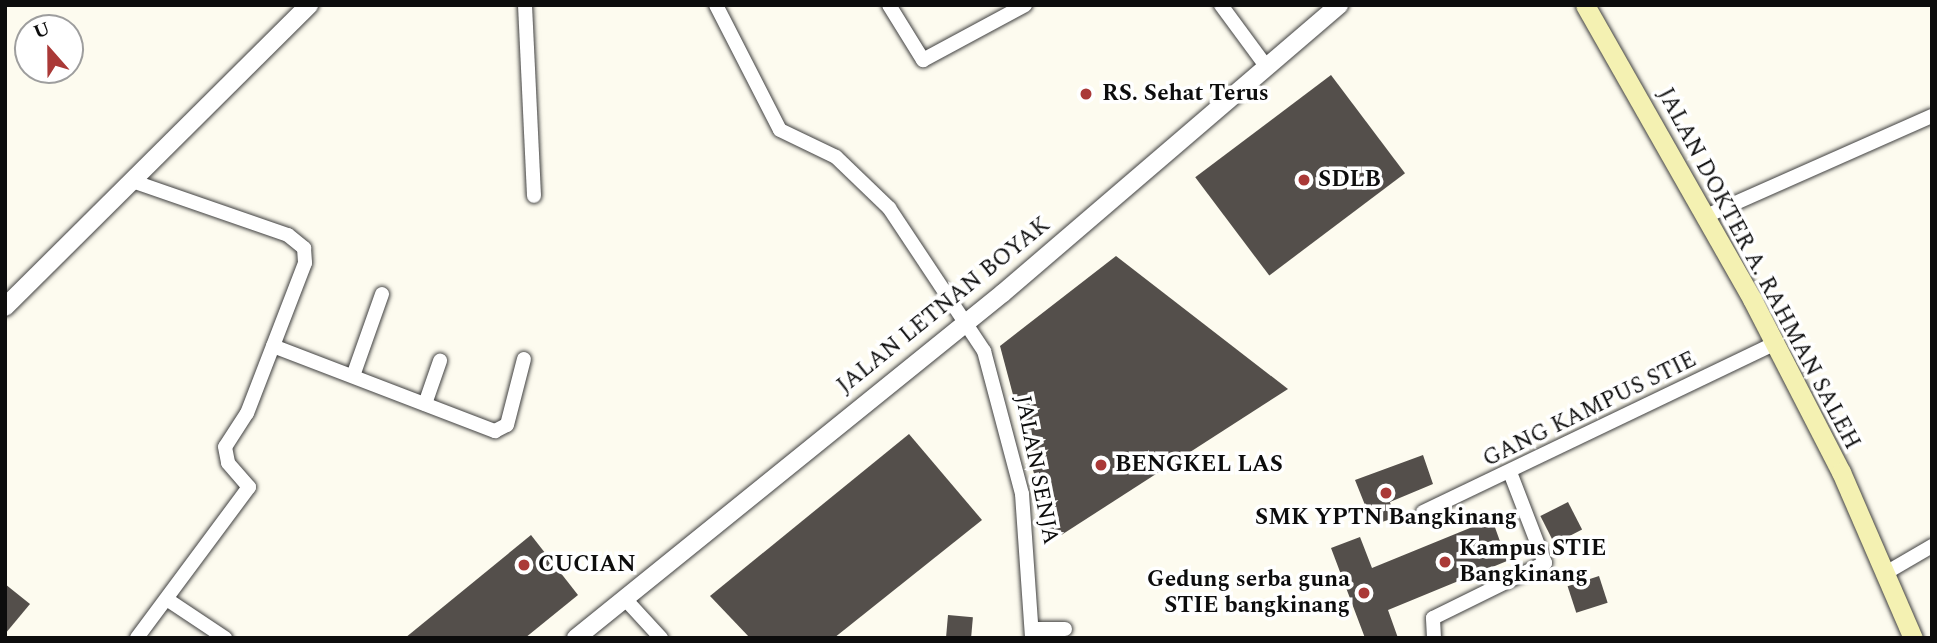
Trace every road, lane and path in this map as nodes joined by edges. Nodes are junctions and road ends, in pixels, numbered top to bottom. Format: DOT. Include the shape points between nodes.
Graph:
graph roads {
  1 [pos="309,5"];
  2 [pos="525,5"];
  3 [pos="716,5"];
  4 [pos="889,5"];
  5 [pos="1025,5"];
  6 [pos="1221,5"];
  7 [pos="1339,5"];
  8 [pos="1585,5"];
  9 [pos="1266,66"];
  10 [pos="1932,116"];
  11 [pos="132,181"];
  12 [pos="534,196"];
  13 [pos="1706,216"];
  14 [pos="383,294"];
  15 [pos="5,307"];
  16 [pos="965,319"];
  17 [pos="1774,344"];
  18 [pos="273,346"];
  19 [pos="524,359"];
  20 [pos="440,362"];
  21 [pos="353,376"];
  22 [pos="425,404"];
  23 [pos="1511,475"];
  24 [pos="1423,512"];
  25 [pos="1932,546"];
  26 [pos="1884,574"];
  27 [pos="168,600"];
  28 [pos="626,600"];
  29 [pos="1065,629"];
  30 [pos="1032,633"];
  31 [pos="137,638"];
  32 [pos="225,638"];
  33 [pos="576,638"];
  34 [pos="661,638"];
  35 [pos="1434,638"];
  36 [pos="1913,638"];
  1 -- 11 [label="street"];
  2 -- 12 [label="street"];
  3 -- 16 [label="street, JALAN SENJA" via="780,130 836,157 860,178 889,208"];
  4 -- 5 [label="street" via="923,60"];
  6 -- 9 [label="street"];
  7 -- 9 [label="street, JALAN LETNAN BOYAK"];
  8 -- 13 [label="main road, JALAN DOKTER A. RAHMAN SALEH"];
  9 -- 16 [label="street, JALAN LETNAN BOYAK"];
  10 -- 13 [label="street"];
  11 -- 15 [label="street"];
  11 -- 18 [label="street" via="298,241 305,263"];
  13 -- 17 [label="main road, JALAN DOKTER A. RAHMAN SALEH"];
  14 -- 21 [label="street"];
  16 -- 28 [label="street, JALAN LETNAN BOYAK"];
  16 -- 30 [label="street, JALAN SENJA" via="994,378 1022,494"];
  17 -- 23 [label="street, GANG KAMPUS STIE"];
  17 -- 26 [label="main road, JALAN DOKTER A. RAHMAN SALEH"];
  18 -- 21 [label="street"];
  18 -- 27 [label="street" via="224,452 249,486"];
  19 -- 22 [label="street" via="502,430"];
  20 -- 22 [label="street"];
  21 -- 22 [label="street"];
  23 -- 24 [label="street, GANG KAMPUS STIE"];
  23 -- 35 [label="street" via="1545,563 1433,618 1429,622"];
  25 -- 26 [label="street"];
  26 -- 36 [label="main road, JALAN DOKTER A. RAHMAN SALEH"];
  27 -- 31 [label="street"];
  27 -- 32 [label="street"];
  28 -- 33 [label="street, JALAN LETNAN BOYAK"];
  28 -- 34 [label="street"];
  29 -- 30 [label="street"];
}
